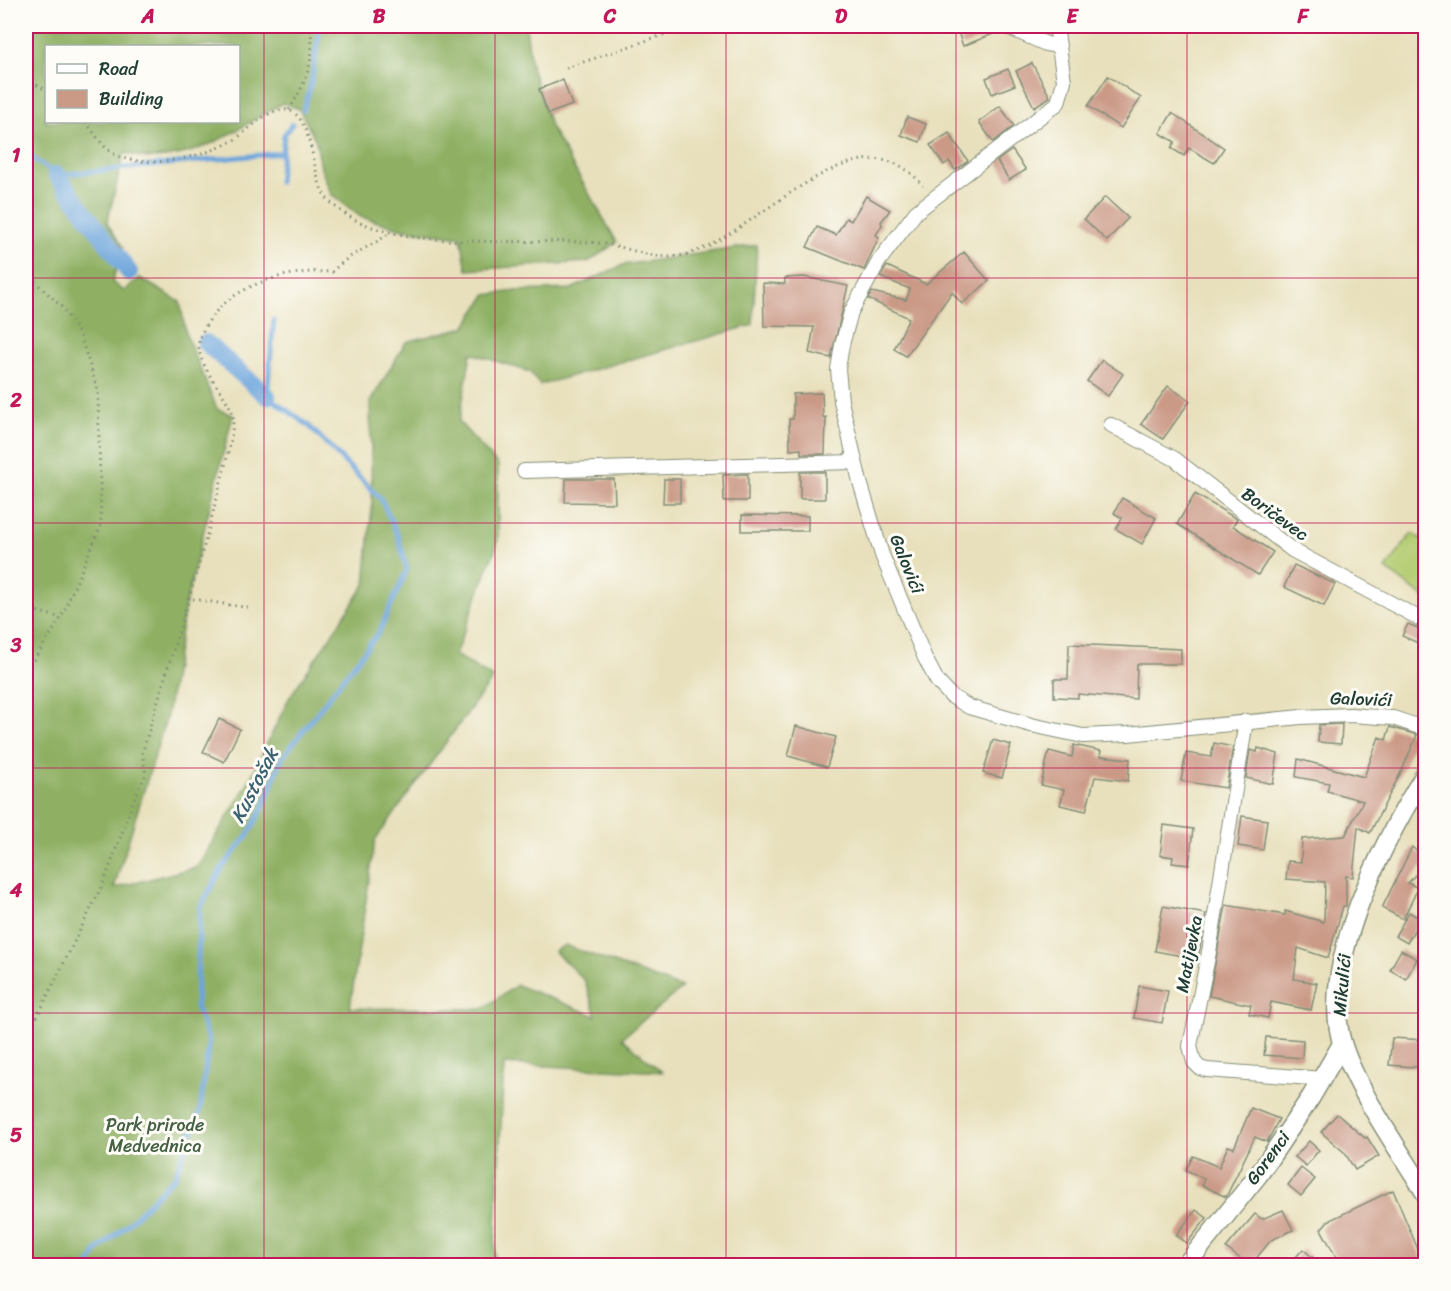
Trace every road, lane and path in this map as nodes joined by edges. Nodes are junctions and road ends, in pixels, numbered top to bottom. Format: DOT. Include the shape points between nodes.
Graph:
graph roads {
  1 [pos="310,26"];
  2 [pos="689,26"];
  3 [pos="1005,26"];
  4 [pos="1056,26"];
  5 [pos="1058,46"];
  6 [pos="566,68"];
  7 [pos="26,79"];
  8 [pos="45,89"];
  9 [pos="289,111"];
  10 [pos="87,123"];
  11 [pos="932,197"];
  12 [pos="393,232"];
  13 [pos="26,273"];
  14 [pos="1111,425"];
  15 [pos="854,462"];
  16 [pos="524,471"];
  17 [pos="188,598"];
  18 [pos="26,608"];
  19 [pos="249,608"];
  20 [pos="61,618"];
  21 [pos="1425,622"];
  22 [pos="26,672"];
  23 [pos="1246,721"];
  24 [pos="1425,729"];
  25 [pos="1425,773"];
  26 [pos="26,1039"];
  27 [pos="1342,1044"];
  28 [pos="1323,1079"];
  29 [pos="1425,1194"];
  30 [pos="1185,1266"];
  1 -- 9 [label="path" via="308,76"];
  2 -- 6 [label="path"];
  3 -- 5 [label="street"];
  4 -- 5 [label="street, Galovići"];
  5 -- 11 [label="street, Galovići" via="1064,81 1058,103"];
  7 -- 8 [label="path"];
  9 -- 10 [label="path" via="269,114 221,147 146,163 107,150"];
  9 -- 12 [label="path" via="299,119 309,140 319,185 330,202 357,221"];
  11 -- 12 [label="path" via="913,174 897,163 880,159 857,161 797,188 706,248 669,257 595,243 452,241"];
  11 -- 15 [label="street, Galovići" via="885,250 848,322 838,379"];
  12 -- 17 [label="path" via="375,245 347,256 333,272 312,270 280,275 254,285 212,316 200,337 202,359 233,415 216,499"];
  13 -- 20 [label="path" via="63,308 80,335 98,391 101,525"];
  14 -- 21 [label="street, Boričevec" via="1175,459 1292,550"];
  15 -- 16 [label="street"];
  15 -- 23 [label="street, Galovići" via="876,537 925,658 943,689 959,702 983,712 1083,736"];
  17 -- 19 [label="path"];
  17 -- 26 [label="path" via="142,754 146,774 105,880"];
  18 -- 20 [label="path"];
  20 -- 22 [label="path"];
  23 -- 24 [label="street, Galovići" via="1379,716 1405,720"];
  23 -- 28 [label="street, Matijevka" via="1191,1056 1200,1068 1207,1070"];
  25 -- 27 [label="street, Mikulići" via="1385,846 1350,928 1337,1000"];
  27 -- 28 [label="street, Gorenci"];
  27 -- 29 [label="street, Mikulići" via="1351,1068"];
  28 -- 30 [label="street, Gorenci" via="1259,1174"];
}
